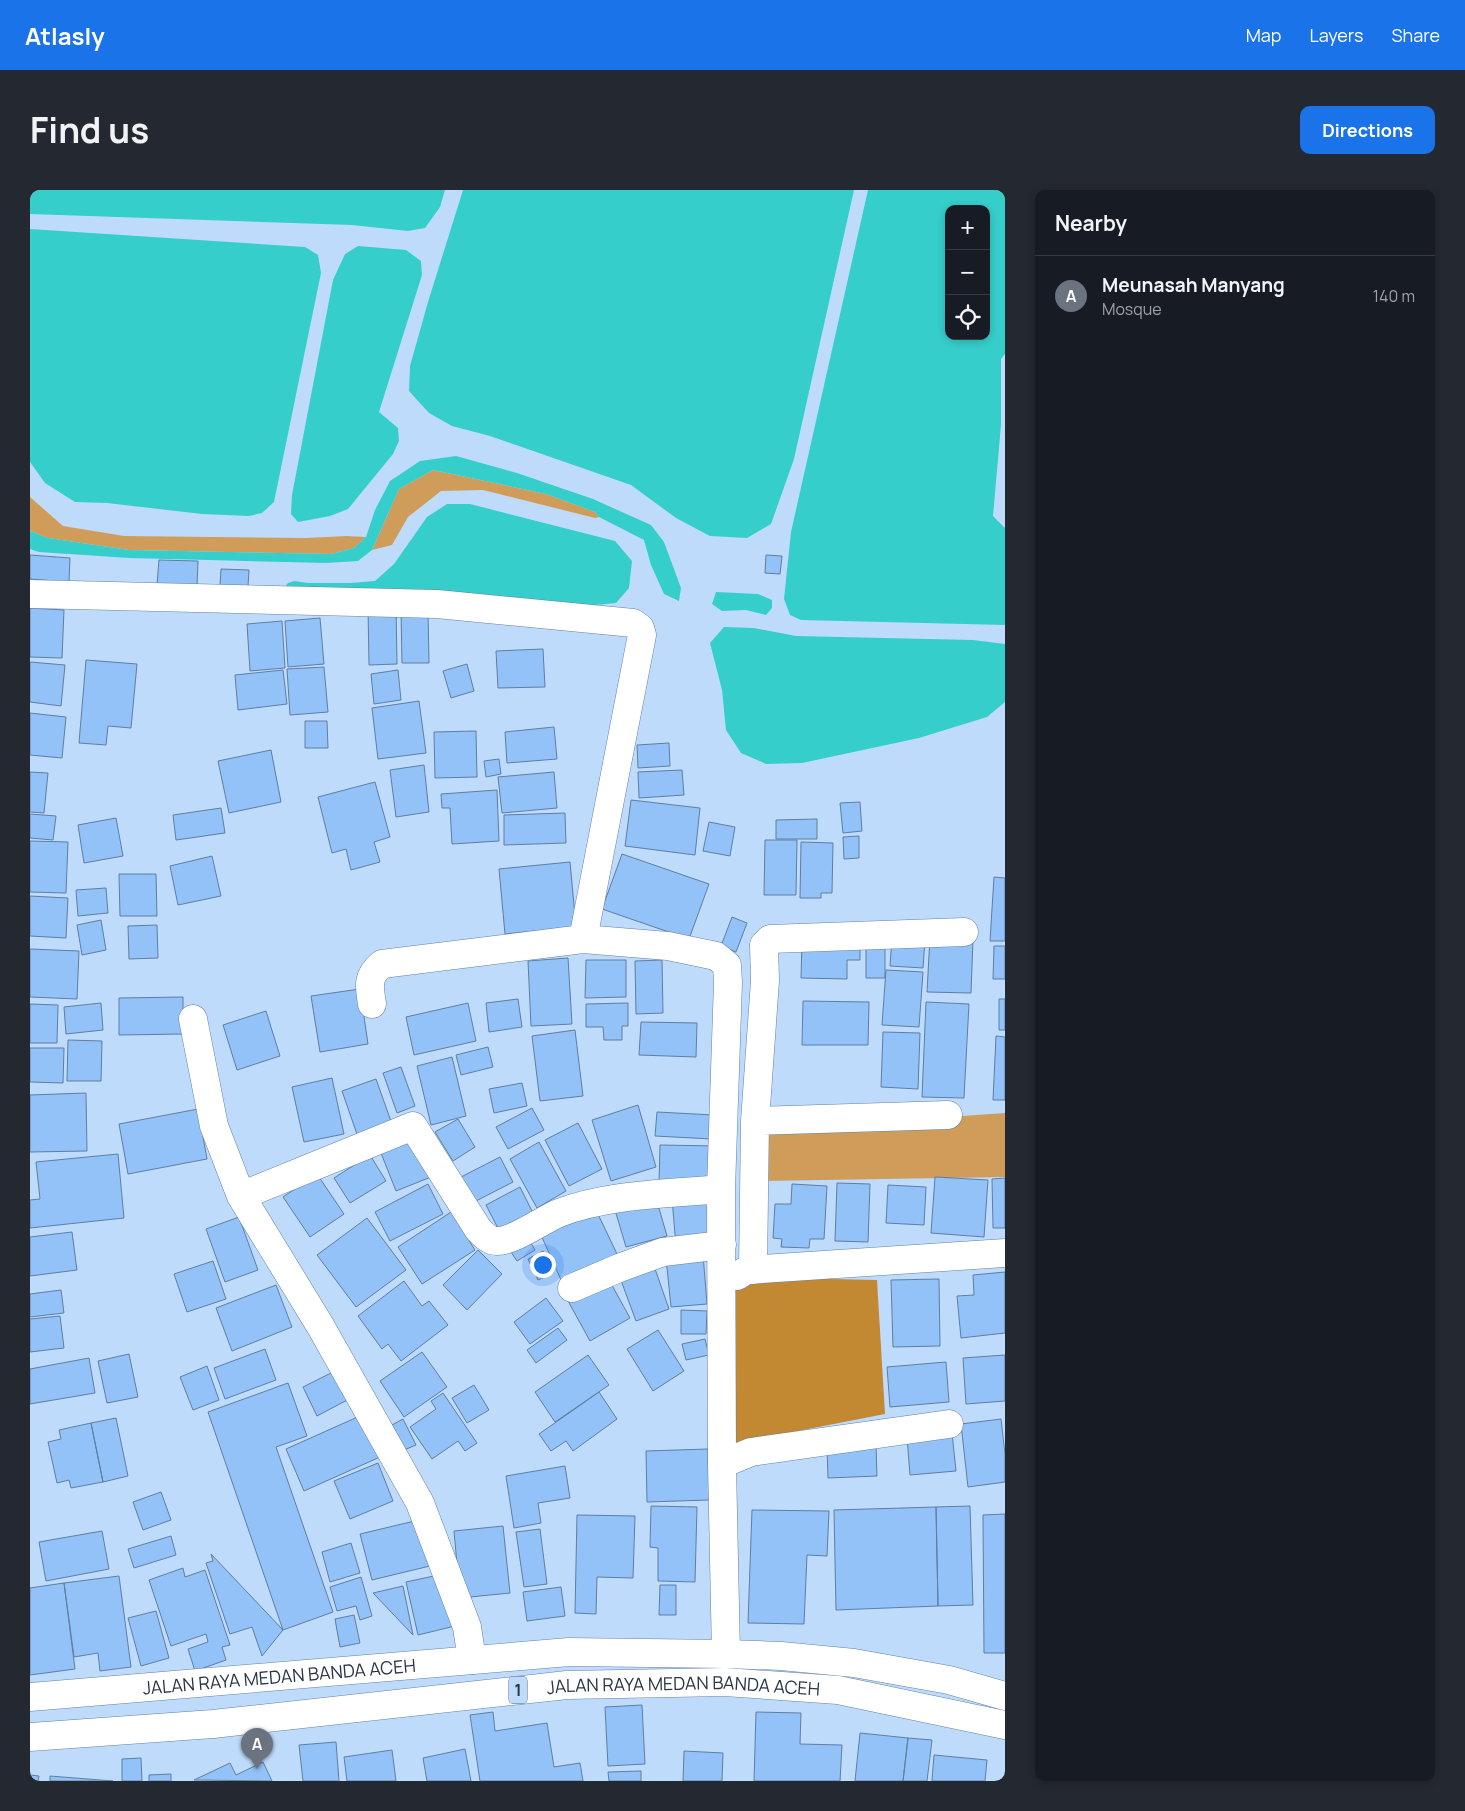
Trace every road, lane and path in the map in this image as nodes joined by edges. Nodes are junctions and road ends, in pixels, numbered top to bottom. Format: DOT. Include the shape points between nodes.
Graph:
graph roads {
  1 [pos="30,594"];
  2 [pos="964,932"];
  3 [pos="583,939"];
  4 [pos="748,981"];
  5 [pos="372,1004"];
  6 [pos="193,1019"];
  7 [pos="948,1115"];
  8 [pos="755,1121"];
  9 [pos="721,1190"];
  10 [pos="241,1196"];
  11 [pos="722,1245"];
  12 [pos="1005,1253"];
  13 [pos="739,1275"];
  14 [pos="572,1288"];
  15 [pos="949,1424"];
  16 [pos="736,1458"];
  17 [pos="569,1652"];
  18 [pos="726,1654"];
  19 [pos="472,1660"];
  20 [pos="245,1680"];
  21 [pos="567,1685"];
  22 [pos="1005,1696"];
  23 [pos="30,1698"];
  24 [pos="253,1719"];
  25 [pos="1005,1725"];
  26 [pos="30,1737"];
  1 -- 3 [label="main road" via="437,604 633,623 640,628 642,635"];
  2 -- 4 [label="main road" via="770,939 764,945"];
  3 -- 4 [label="main road" via="668,946 716,956"];
  3 -- 5 [label="main road" via="382,964 373,971 369,986"];
  4 -- 8 [label="main road"];
  4 -- 9 [label="main road"];
  6 -- 10 [label="main road" via="214,1126"];
  7 -- 8 [label="main road"];
  8 -- 13 [label="main road"];
  9 -- 10 [label="main road" via="603,1200 559,1213 507,1240 496,1241 478,1230 413,1126"];
  9 -- 11 [label="main road"];
  10 -- 19 [label="main road" via="321,1327 420,1502 467,1627"];
  11 -- 13 [label="main road"];
  11 -- 14 [label="main road" via="663,1252"];
  12 -- 13 [label="main road"];
  13 -- 16 [label="main road"];
  15 -- 16 [label="main road"];
  16 -- 18 [label="main road"];
  17 -- 18 [label="main road, JALAN RAYA MEDAN BANDA ACEH / 1"];
  17 -- 19 [label="main road, JALAN RAYA MEDAN BANDA ACEH / 1"];
  17 -- 21 [label="main road"];
  18 -- 22 [label="main road, JALAN RAYA MEDAN BANDA ACEH / 1" via="854,1663 948,1680"];
  19 -- 20 [label="main road, JALAN RAYA MEDAN BANDA ACEH / 1"];
  20 -- 23 [label="main road, JALAN RAYA MEDAN BANDA ACEH / 1"];
  20 -- 24 [label="main road"];
  21 -- 24 [label="main road, JALAN RAYA MEDAN BANDA ACEH / 1"];
  21 -- 25 [label="main road, JALAN RAYA MEDAN BANDA ACEH / 1" via="725,1682 838,1690"];
  24 -- 26 [label="main road, JALAN RAYA MEDAN BANDA ACEH / 1"];
}
